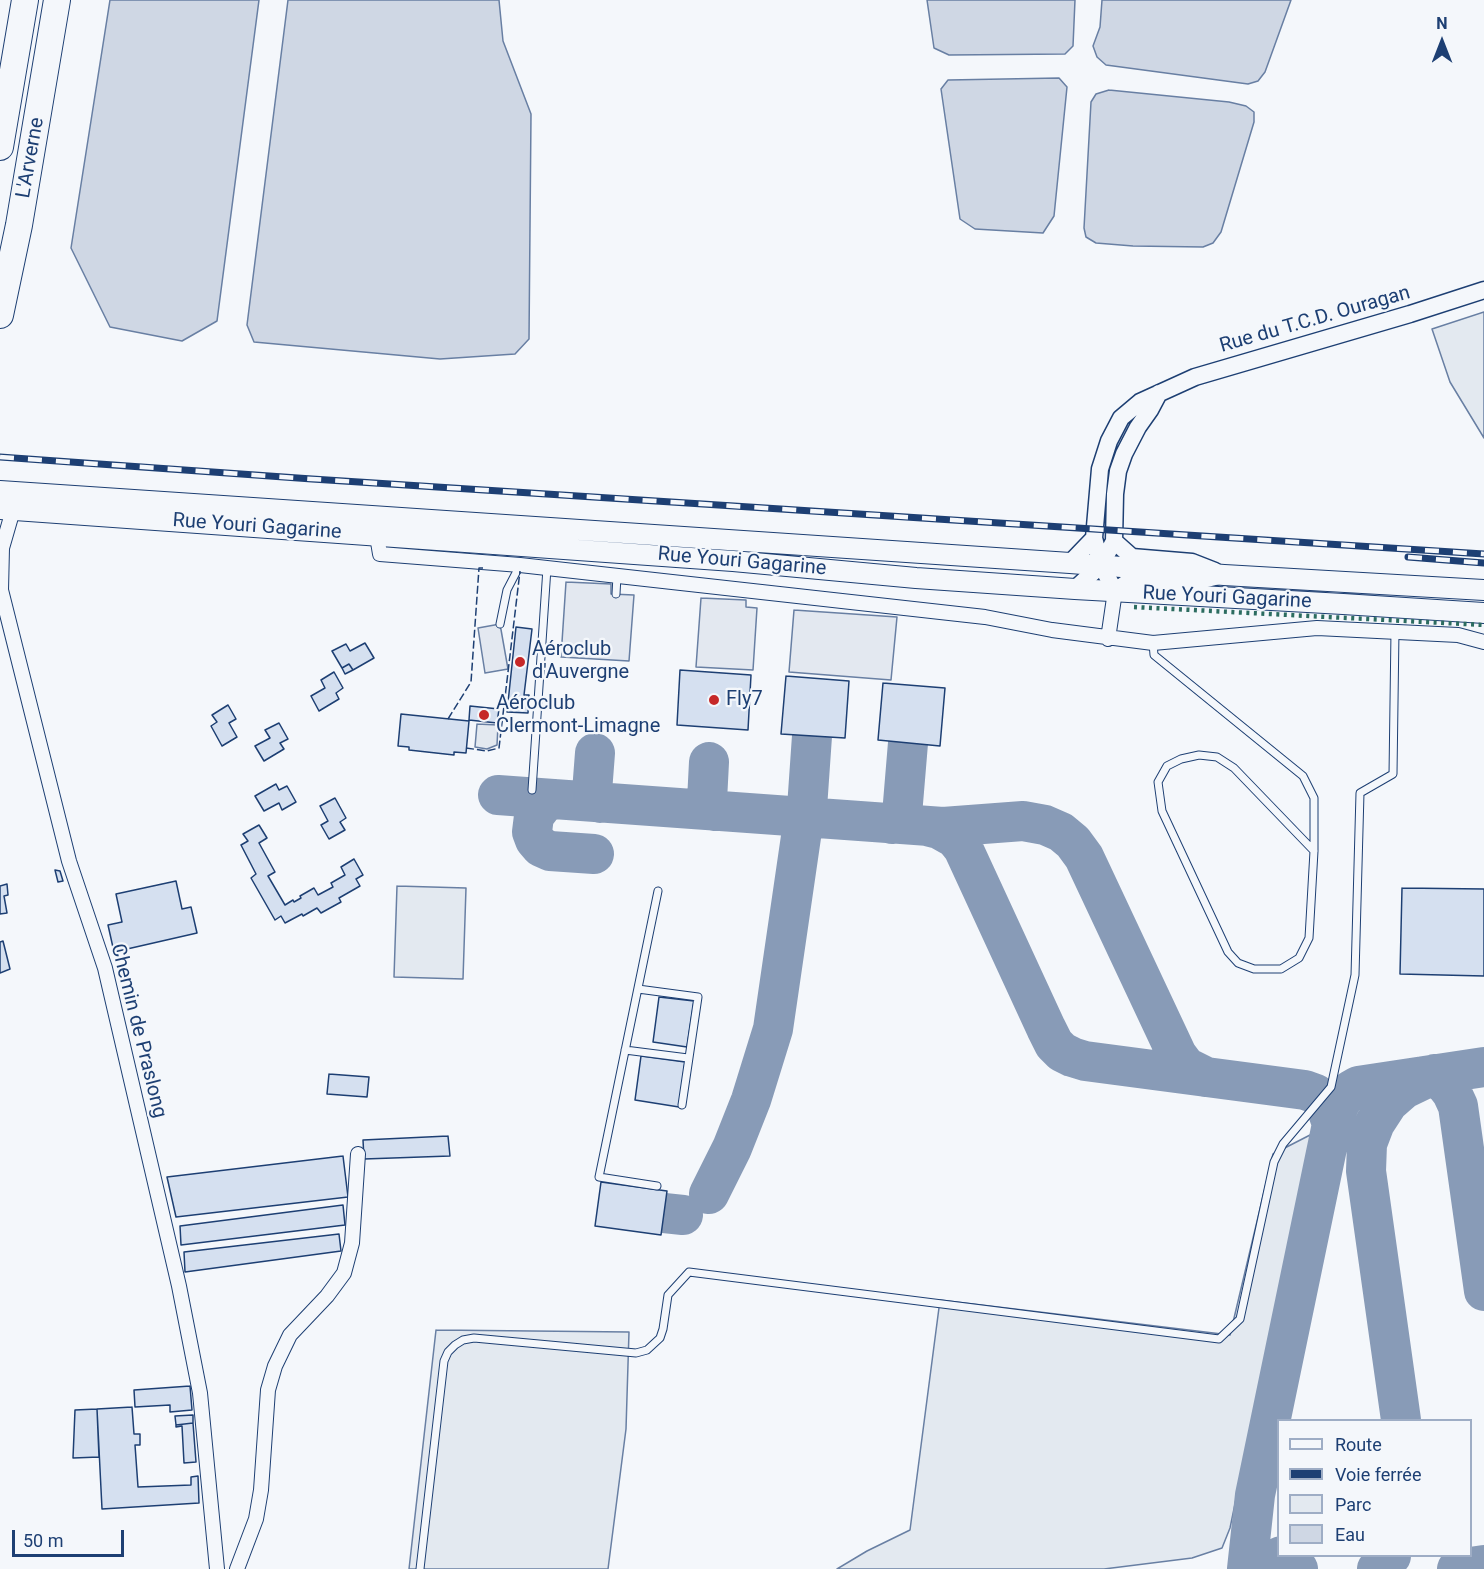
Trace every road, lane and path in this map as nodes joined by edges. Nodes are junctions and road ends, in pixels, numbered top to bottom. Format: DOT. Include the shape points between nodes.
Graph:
graph roads {
  1 [pos="25,0"];
  2 [pos="57,0"];
  3 [pos="0,147"];
  4 [pos="1484,290"];
  5 [pos="0,315"];
  6 [pos="1159,393"];
  7 [pos="0,491"];
  8 [pos="6,510"];
  9 [pos="1094,538"];
  10 [pos="1114,541"];
  11 [pos="379,545"];
  12 [pos="1070,562"];
  13 [pos="520,565"];
  14 [pos="1101,565"];
  15 [pos="547,568"];
  16 [pos="1224,574"];
  17 [pos="617,576"];
  18 [pos="1075,589"];
  19 [pos="1484,590"];
  20 [pos="1115,591"];
  21 [pos="616,594"];
  22 [pos="1484,613"];
  23 [pos="500,624"];
  24 [pos="1395,631"];
  25 [pos="1108,639"];
  26 [pos="1484,642"];
  27 [pos="1153,644"];
  28 [pos="532,790"];
  29 [pos="1314,851"];
  30 [pos="658,891"];
  31 [pos="638,989"];
  32 [pos="625,1050"];
  33 [pos="688,1058"];
  34 [pos="682,1105"];
  35 [pos="358,1154"];
  36 [pos="657,1186"];
  37 [pos="217,1569"];
  38 [pos="237,1569"];
  39 [pos="420,1569"];
  1 -- 3 [label="highway, L'Arverne"];
  2 -- 5 [label="highway, L'Arverne"];
  4 -- 6 [label="street, Rue du T.C.D. Ouragan" via="1195,377"];
  6 -- 9 [label="street, Rue du T.C.D. Ouragan" via="1121,418 1109,441 1100,469"];
  6 -- 10 [label="street" via="1118,471"];
  7 -- 12 [label="main road, Rue Youri Gagarine"];
  8 -- 11 [label="main road, Rue Youri Gagarine"];
  8 -- 37 [label="street, Chemin de Praslong" via="1,590 69,861 105,968 179,1286 200,1393"];
  9 -- 12 [label="street"];
  9 -- 14 [label="street, Rue du T.C.D. Ouragan"];
  10 -- 14 [label="street"];
  10 -- 16 [label="street" via="1132,557 1192,561"];
  11 -- 13 [label="street"];
  11 -- 18 [label="main road, Rue Youri Gagarine" via="733,561"];
  12 -- 14 [label="main road, Rue Youri Gagarine"];
  13 -- 15 [label="street"];
  13 -- 23 [label="lane" via="507,590"];
  14 -- 16 [label="main road, Rue Youri Gagarine"];
  14 -- 18 [label="street"];
  14 -- 20 [label="street, Rue du T.C.D. Ouragan"];
  15 -- 17 [label="street"];
  15 -- 28 [label="lane"];
  16 -- 19 [label="main road, Rue Youri Gagarine"];
  16 -- 20 [label="street" via="1190,583 1132,579"];
  17 -- 21 [label="lane"];
  17 -- 25 [label="street" via="985,617"];
  18 -- 20 [label="main road, Rue Youri Gagarine"];
  20 -- 22 [label="main road, Rue Youri Gagarine"];
  20 -- 25 [label="street"];
  24 -- 26 [label="street" via="1458,635"];
  24 -- 27 [label="street" via="1317,628"];
  24 -- 39 [label="lane" via="1393,774 1360,792 1354,975 1331,1087 1283,1144 1274,1162 1240,1319 1233,1326 1219,1339 689,1272 668,1295 660,1338 647,1350 636,1353 474,1338 448,1352"];
  25 -- 27 [label="street"];
  27 -- 29 [label="lane" via="1154,655 1303,776 1314,798"];
  29 -- 29 [label="lane" via="1309,938 1299,958 1281,969 1254,969 1238,963 1228,952 1162,811 1158,782 1167,766 1181,759 1217,757 1234,768"];
  30 -- 31 [label="lane"];
  31 -- 32 [label="lane"];
  31 -- 33 [label="lane" via="698,997"];
  32 -- 33 [label="lane"];
  32 -- 36 [label="lane" via="599,1177"];
  33 -- 34 [label="lane"];
  35 -- 38 [label="street" via="352,1243 344,1273 290,1335 270,1382 256,1519"];
}
